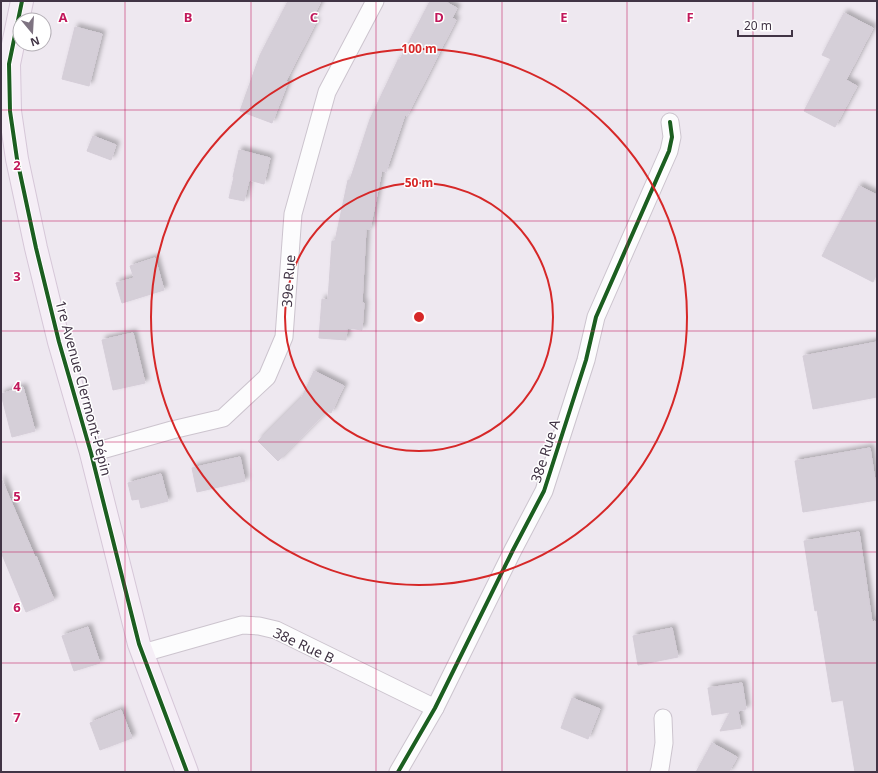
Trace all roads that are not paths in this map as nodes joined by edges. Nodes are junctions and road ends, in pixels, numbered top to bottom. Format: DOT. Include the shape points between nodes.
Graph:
graph roads {
  1 [pos="22,1"];
  2 [pos="375,1"];
  3 [pos="670,122"];
  4 [pos="91,453"];
  5 [pos="143,653"];
  6 [pos="434,708"];
  7 [pos="663,718"];
  8 [pos="187,772"];
  9 [pos="398,772"];
  10 [pos="659,772"];
  1 -- 4 [label="street, 1re Avenue Clermont-Pépin" via="9,64 10,111 17,159 59,342"];
  2 -- 4 [label="street, 39e Rue" via="327,92 293,214 284,337 267,377 223,418"];
  3 -- 6 [label="street, 38e Rue A" via="672,137 669,151 596,317 586,360 544,491"];
  4 -- 5 [label="street, 1re Avenue Clermont-Pépin"];
  5 -- 6 [label="street, 38e Rue B" via="242,625 258,626 276,630"];
  5 -- 8 [label="street, 1re Avenue Clermont-Pépin"];
  6 -- 9 [label="street, 38e Rue A"];
  7 -- 10 [label="street" via="664,743"];
}
